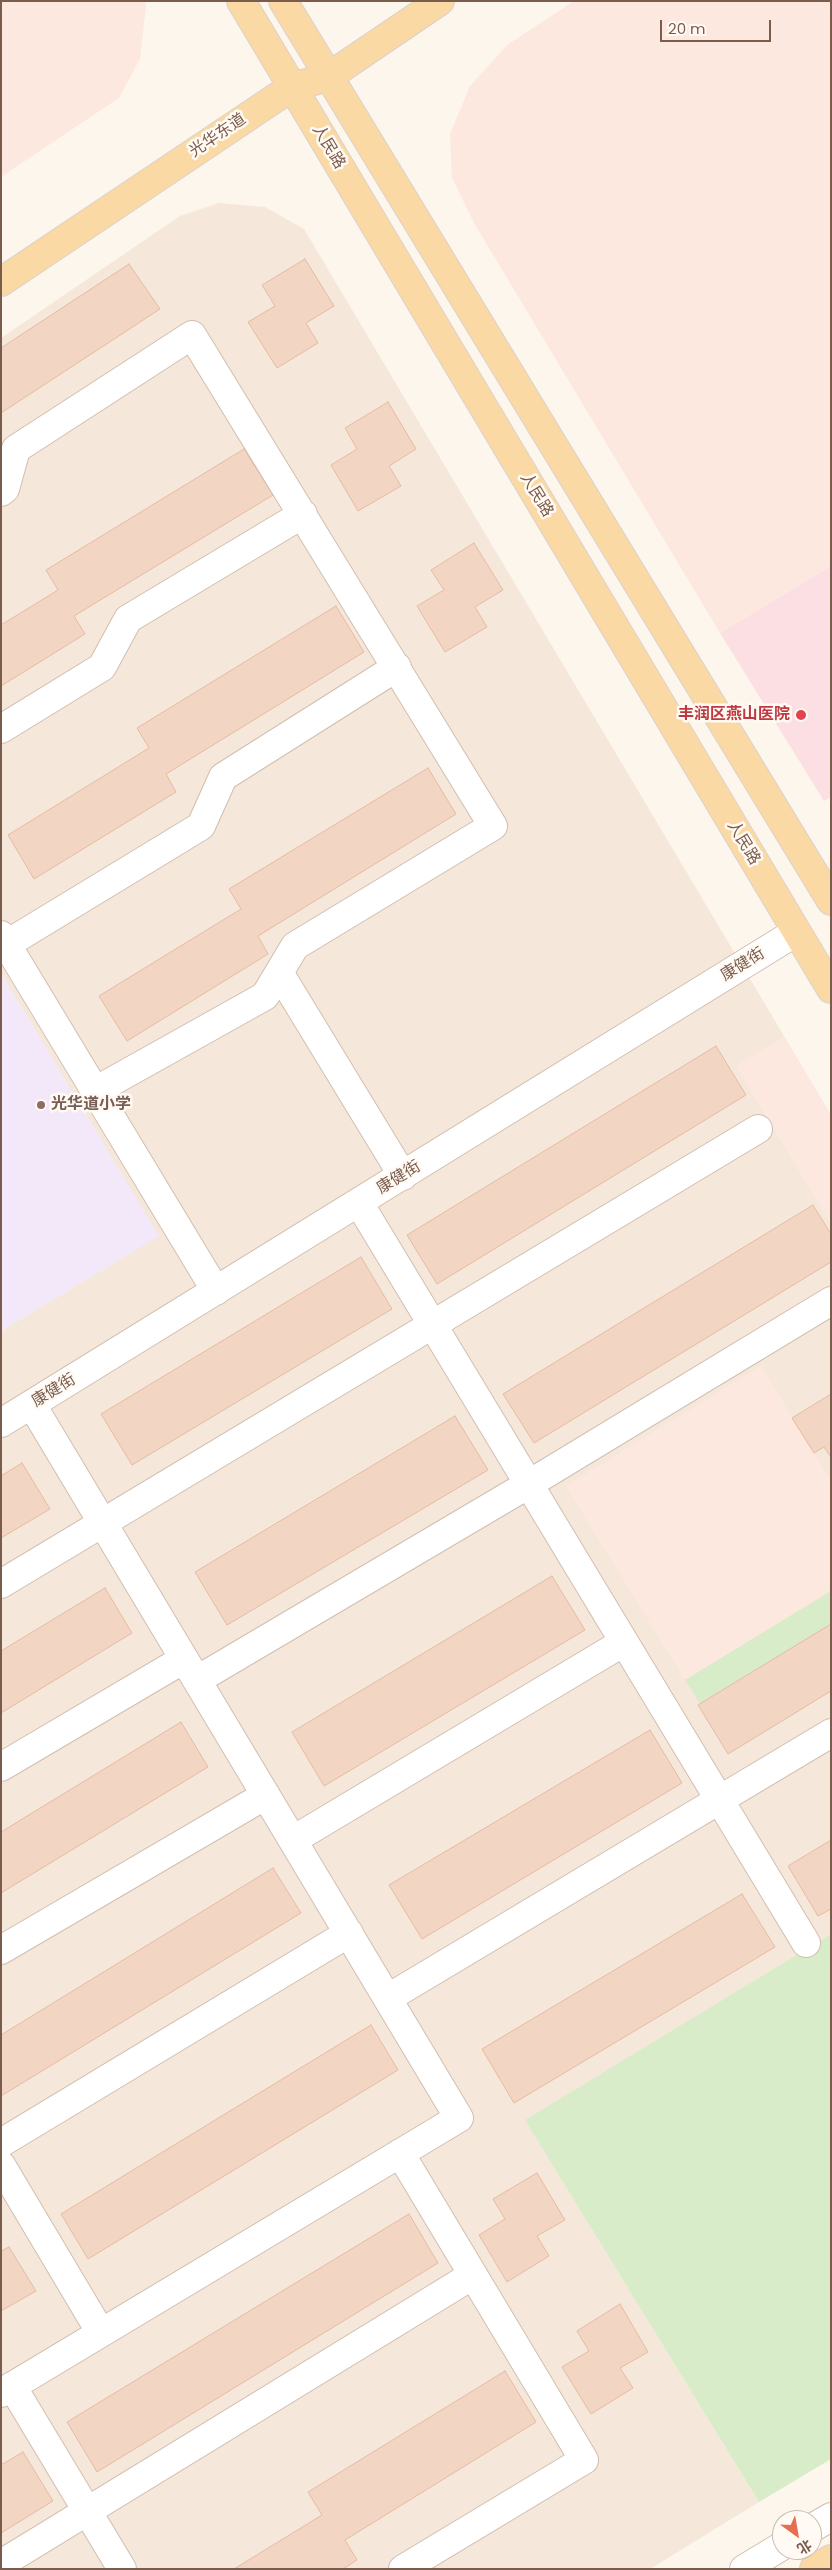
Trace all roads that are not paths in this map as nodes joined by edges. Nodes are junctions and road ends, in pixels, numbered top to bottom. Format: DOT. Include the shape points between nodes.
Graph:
graph roads {
  1 [pos="241,1"];
  2 [pos="283,1"];
  3 [pos="440,1"];
  4 [pos="328,76"];
  5 [pos="292,87"];
  6 [pos="1,282"];
  7 [pos="1,492"];
  8 [pos="303,514"];
  9 [pos="397,668"];
  10 [pos="1,729"];
  11 [pos="831,901"];
  12 [pos="796,932"];
  13 [pos="4,940"];
  14 [pos="280,974"];
  15 [pos="831,989"];
  16 [pos="95,1091"];
  17 [pos="758,1129"];
  18 [pos="403,1176"];
  19 [pos="359,1203"];
  20 [pos="216,1291"];
  21 [pos="831,1301"];
  22 [pos="433,1325"];
  23 [pos="32,1405"];
  24 [pos="1,1423"];
  25 [pos="529,1484"];
  26 [pos="103,1523"];
  27 [pos="1,1584"];
  28 [pos="624,1642"];
  29 [pos="191,1669"];
  30 [pos="831,1733"];
  31 [pos="1,1767"];
  32 [pos="266,1795"];
  33 [pos="720,1800"];
  34 [pos="293,1840"];
  35 [pos="349,1933"];
  36 [pos="806,1943"];
  37 [pos="1,1950"];
  38 [pos="388,1998"];
  39 [pos="1,2143"];
  40 [pos="400,2154"];
  41 [pos="1,2165"];
  42 [pos="473,2275"];
  43 [pos="102,2333"];
  44 [pos="7,2390"];
  45 [pos="88,2512"];
  46 [pos="772,2552"];
  47 [pos="831,2558"];
  48 [pos="1,2564"];
  49 [pos="122,2569"];
  50 [pos="403,2569"];
  51 [pos="744,2569"];
  52 [pos="814,2569"];
  1 -- 5 [label="main road, 人民路"];
  2 -- 4 [label="main road"];
  3 -- 4 [label="main road, 光华东道"];
  4 -- 5 [label="main road, 光华东道"];
  4 -- 11 [label="main road"];
  5 -- 6 [label="main road, 光华东道"];
  5 -- 12 [label="main road, 人民路"];
  7 -- 8 [label="street" via="5,489 16,449 192,335"];
  8 -- 9 [label="street"];
  8 -- 10 [label="street" via="128,619 102,667"];
  9 -- 13 [label="street" via="223,777 201,826"];
  9 -- 14 [label="street" via="493,826 295,946"];
  12 -- 15 [label="main road, 人民路"];
  12 -- 18 [label="street, 康健街"];
  13 -- 16 [label="street"];
  14 -- 16 [label="street" via="264,996"];
  14 -- 18 [label="street"];
  16 -- 20 [label="street"];
  17 -- 22 [label="street"];
  18 -- 19 [label="street, 康健街"];
  19 -- 20 [label="street, 康健街"];
  19 -- 22 [label="street"];
  20 -- 23 [label="street, 康健街"];
  21 -- 25 [label="street"];
  22 -- 25 [label="street"];
  22 -- 26 [label="street"];
  23 -- 24 [label="street, 康健街"];
  23 -- 26 [label="street"];
  25 -- 28 [label="street"];
  25 -- 29 [label="street"];
  26 -- 27 [label="street"];
  26 -- 29 [label="street"];
  28 -- 33 [label="street"];
  28 -- 34 [label="street"];
  29 -- 31 [label="street"];
  29 -- 32 [label="street"];
  30 -- 33 [label="street"];
  32 -- 34 [label="street"];
  32 -- 37 [label="street"];
  33 -- 36 [label="street"];
  33 -- 38 [label="street"];
  34 -- 35 [label="street"];
  35 -- 38 [label="street"];
  35 -- 39 [label="street"];
  38 -- 40 [label="street" via="460,2118"];
  40 -- 42 [label="street"];
  40 -- 43 [label="street"];
  41 -- 43 [label="street"];
  42 -- 45 [label="street"];
  42 -- 50 [label="street" via="584,2460"];
  43 -- 44 [label="street"];
  44 -- 45 [label="street"];
  45 -- 48 [label="street"];
  45 -- 49 [label="street"];
  46 -- 51 [label="street"];
  47 -- 52 [label="main road"];
}
